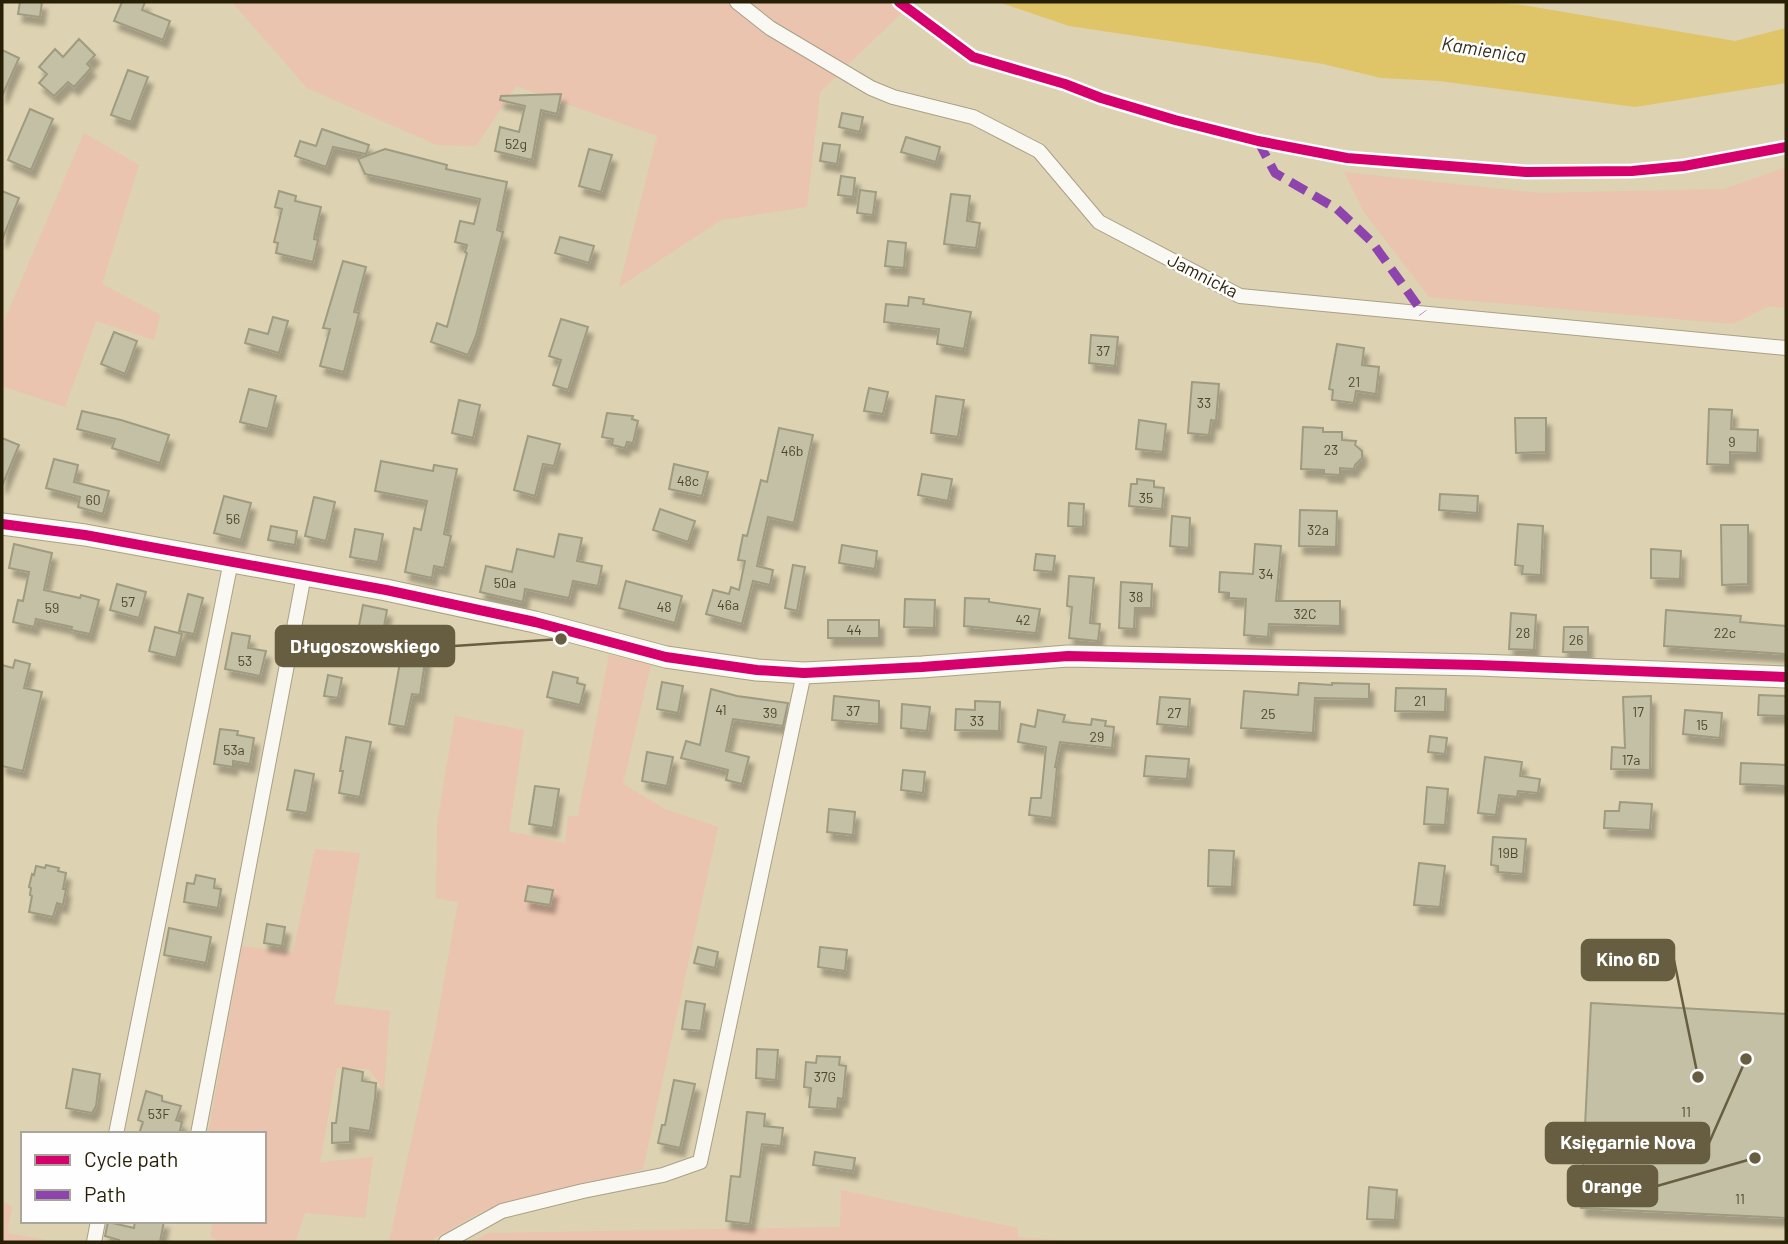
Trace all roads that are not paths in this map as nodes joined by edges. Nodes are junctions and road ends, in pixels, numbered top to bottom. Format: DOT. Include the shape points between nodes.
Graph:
graph roads {
  1 [pos="737,2"];
  2 [pos="1786,348"];
  3 [pos="2,524"];
  4 [pos="231,561"];
  5 [pos="304,575"];
  6 [pos="804,673"];
  7 [pos="1786,677"];
  8 [pos="116,1132"];
  9 [pos="198,1132"];
  10 [pos="98,1223"];
  11 [pos="94,1242"];
  12 [pos="446,1242"];
  1 -- 2 [label="street, Jamnicka" via="770,28 871,88 973,117 1039,151 1099,222 1240,296"];
  3 -- 4 [label="street"];
  4 -- 5 [label="street"];
  4 -- 8 [label="street"];
  5 -- 6 [label="street" via="467,607 666,657"];
  5 -- 9 [label="street"];
  6 -- 7 [label="street" via="1068,656"];
  6 -- 12 [label="street" via="700,1162 663,1175 502,1211"];
  10 -- 11 [label="street"];
}
